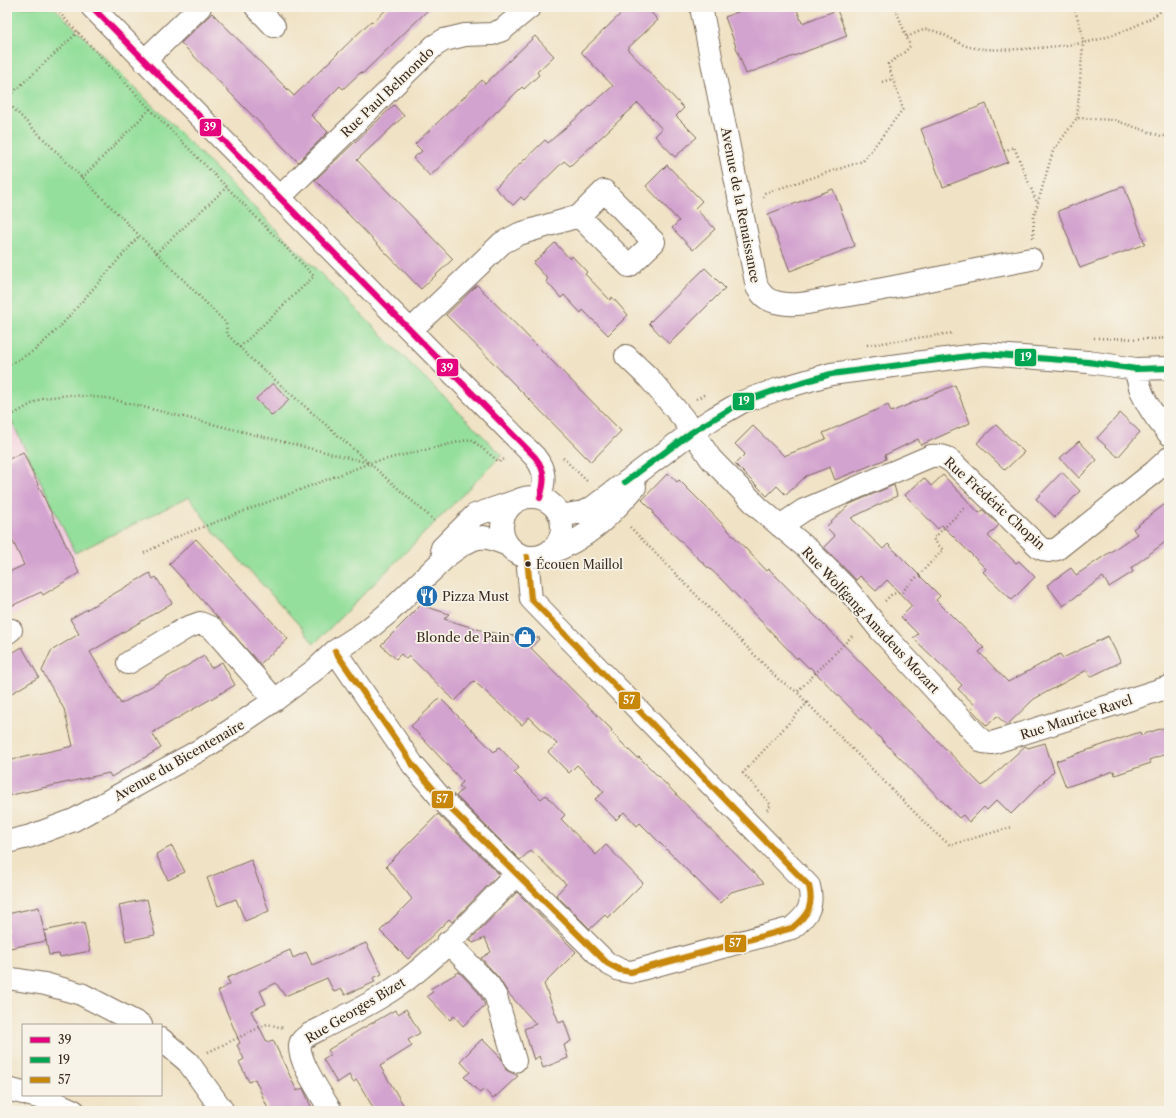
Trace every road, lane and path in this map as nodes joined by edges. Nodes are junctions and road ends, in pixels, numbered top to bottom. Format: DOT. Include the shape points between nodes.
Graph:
graph roads {
  1 [pos="54,7"];
  2 [pos="92,7"];
  3 [pos="200,7"];
  4 [pos="256,7"];
  5 [pos="530,7"];
  6 [pos="701,7"];
  7 [pos="895,7"];
  8 [pos="1074,7"];
  9 [pos="1165,7"];
  10 [pos="274,26"];
  11 [pos="78,32"];
  12 [pos="907,37"];
  13 [pos="1083,43"];
  14 [pos="144,61"];
  15 [pos="892,79"];
  16 [pos="882,82"];
  17 [pos="7,98"];
  18 [pos="7,102"];
  19 [pos="150,110"];
  20 [pos="1076,118"];
  21 [pos="1169,136"];
  22 [pos="1004,151"];
  23 [pos="82,178"];
  24 [pos="227,188"];
  25 [pos="279,198"];
  26 [pos="1037,204"];
  27 [pos="741,206"];
  28 [pos="579,216"];
  29 [pos="139,236"];
  30 [pos="156,253"];
  31 [pos="1031,260"];
  32 [pos="411,330"];
  33 [pos="239,348"];
  34 [pos="626,356"];
  35 [pos="7,366"];
  36 [pos="1169,368"];
  37 [pos="1136,369"];
  38 [pos="7,418"];
  39 [pos="692,432"];
  40 [pos="1169,434"];
  41 [pos="521,443"];
  42 [pos="665,453"];
  43 [pos="1169,458"];
  44 [pos="370,463"];
  45 [pos="981,490"];
  46 [pos="531,499"];
  47 [pos="614,511"];
  48 [pos="560,516"];
  49 [pos="780,526"];
  50 [pos="454,538"];
  51 [pos="508,545"];
  52 [pos="144,553"];
  53 [pos="537,556"];
  54 [pos="870,618"];
  55 [pos="335,651"];
  56 [pos="128,663"];
  57 [pos="1169,687"];
  58 [pos="797,692"];
  59 [pos="276,700"];
  60 [pos="807,703"];
  61 [pos="983,742"];
  62 [pos="752,827"];
  63 [pos="1012,827"];
  64 [pos="7,842"];
  65 [pos="516,874"];
  66 [pos="448,942"];
  67 [pos="7,978"];
  68 [pos="139,1024"];
  69 [pos="310,1034"];
  70 [pos="162,1040"];
  71 [pos="515,1061"];
  72 [pos="188,1062"];
  73 [pos="7,1089"];
  74 [pos="22,1093"];
  75 [pos="34,1096"];
  76 [pos="74,1111"];
  77 [pos="223,1111"];
  78 [pos="331,1111"];
  1 -- 11 [label="path"];
  2 -- 14 [label="street"];
  3 -- 14 [label="street"];
  4 -- 10 [label="street"];
  5 -- 25 [label="street, Rue Paul Belmondo" via="502,30 492,34 465,35 444,40 434,46"];
  6 -- 27 [label="street, Avenue de la Renaissance"];
  7 -- 12 [label="path"];
  8 -- 13 [label="path"];
  9 -- 13 [label="path" via="1141,24"];
  11 -- 17 [label="path"];
  11 -- 19 [label="path"];
  12 -- 13 [label="path" via="925,30 970,47 987,48"];
  12 -- 15 [label="path" via="910,46 888,64"];
  13 -- 20 [label="path"];
  14 -- 25 [label="street"];
  15 -- 16 [label="path"];
  15 -- 27 [label="path" via="903,109 862,161 765,193 762,198"];
  18 -- 23 [label="path"];
  19 -- 23 [label="path"];
  19 -- 24 [label="path"];
  20 -- 21 [label="path" via="1114,120 1161,136"];
  20 -- 26 [label="path" via="1054,151"];
  22 -- 26 [label="path" via="1014,147"];
  23 -- 29 [label="path"];
  24 -- 30 [label="path"];
  24 -- 33 [label="path" via="314,276"];
  25 -- 32 [label="street"];
  26 -- 31 [label="path"];
  27 -- 31 [label="street, Avenue de la Renaissance" via="757,287 762,296 782,304 866,292"];
  28 -- 32 [label="street" via="519,234 502,243"];
  29 -- 30 [label="path"];
  29 -- 35 [label="path" via="59,328 35,350"];
  30 -- 33 [label="path" via="226,324 226,334"];
  32 -- 41 [label="street"];
  33 -- 44 [label="path"];
  34 -- 39 [label="street, Rue Wolfgang Amadeus Mozart" via="662,394"];
  36 -- 37 [label="street"];
  37 -- 39 [label="street" via="1088,362 984,354 831,374 779,388 742,402"];
  37 -- 40 [label="street" via="1143,396"];
  38 -- 44 [label="path" via="42,398 70,395 107,398"];
  39 -- 42 [label="street"];
  39 -- 49 [label="street, Rue Wolfgang Amadeus Mozart" via="710,459"];
  41 -- 44 [label="path" via="499,462 471,439"];
  41 -- 46 [label="street" via="541,465 545,482"];
  42 -- 47 [label="street"];
  42 -- 48 [label="street" via="593,507 583,512"];
  43 -- 45 [label="street, Rue Frédéric Chopin" via="1057,549 1048,551 1040,548"];
  44 -- 50 [label="path"];
  44 -- 52 [label="path" via="174,538"];
  45 -- 49 [label="street, Rue Frédéric Chopin" via="944,456 931,456 804,510"];
  45 -- 54 [label="path" via="933,539 943,550 902,592 892,594"];
  46 -- 48 [label="street" via="554,506"];
  46 -- 50 [label="street, Avenue du Bicentenaire" via="475,515"];
  46 -- 51 [label="street" via="511,506 506,513 502,527"];
  47 -- 53 [label="street" via="595,529 576,541"];
  47 -- 58 [label="path" via="778,679"];
  48 -- 53 [label="street" via="563,525 558,542"];
  49 -- 54 [label="street, Rue Wolfgang Amadeus Mozart" via="809,550 848,590"];
  50 -- 55 [label="street, Avenue du Bicentenaire" via="356,624"];
  51 -- 53 [label="street" via="518,554"];
  51 -- 55 [label="street, Avenue du Bicentenaire" via="483,537 462,545 448,555 388,614"];
  53 -- 62 [label="street" via="531,599"];
  54 -- 58 [label="path"];
  54 -- 61 [label="street, Rue Wolfgang Amadeus Mozart"];
  55 -- 59 [label="street, Avenue du Bicentenaire"];
  55 -- 65 [label="street" via="413,765 446,804"];
  56 -- 59 [label="street" via="186,628 200,623 212,628"];
  57 -- 61 [label="street, Rue Maurice Ravel" via="992,743"];
  58 -- 60 [label="path"];
  59 -- 64 [label="street, Avenue du Bicentenaire" via="209,745 74,820"];
  60 -- 62 [label="path" via="743,773 771,805"];
  60 -- 63 [label="path" via="934,832 950,845"];
  62 -- 65 [label="street" via="809,886 812,898 801,921 792,928 631,972 620,970 607,962"];
  65 -- 66 [label="street, Rue Georges Bizet"];
  66 -- 69 [label="street, Rue Georges Bizet" via="407,979 378,999"];
  66 -- 71 [label="street" via="490,985"];
  67 -- 68 [label="street" via="45,984 81,994"];
  69 -- 72 [label="path" via="267,1024"];
  69 -- 78 [label="street, Rue Georges Bizet" via="301,1042 299,1049 302,1060"];
  70 -- 72 [label="street"];
  72 -- 77 [label="street"];
  73 -- 74 [label="street"];
  75 -- 76 [label="street"];
}
